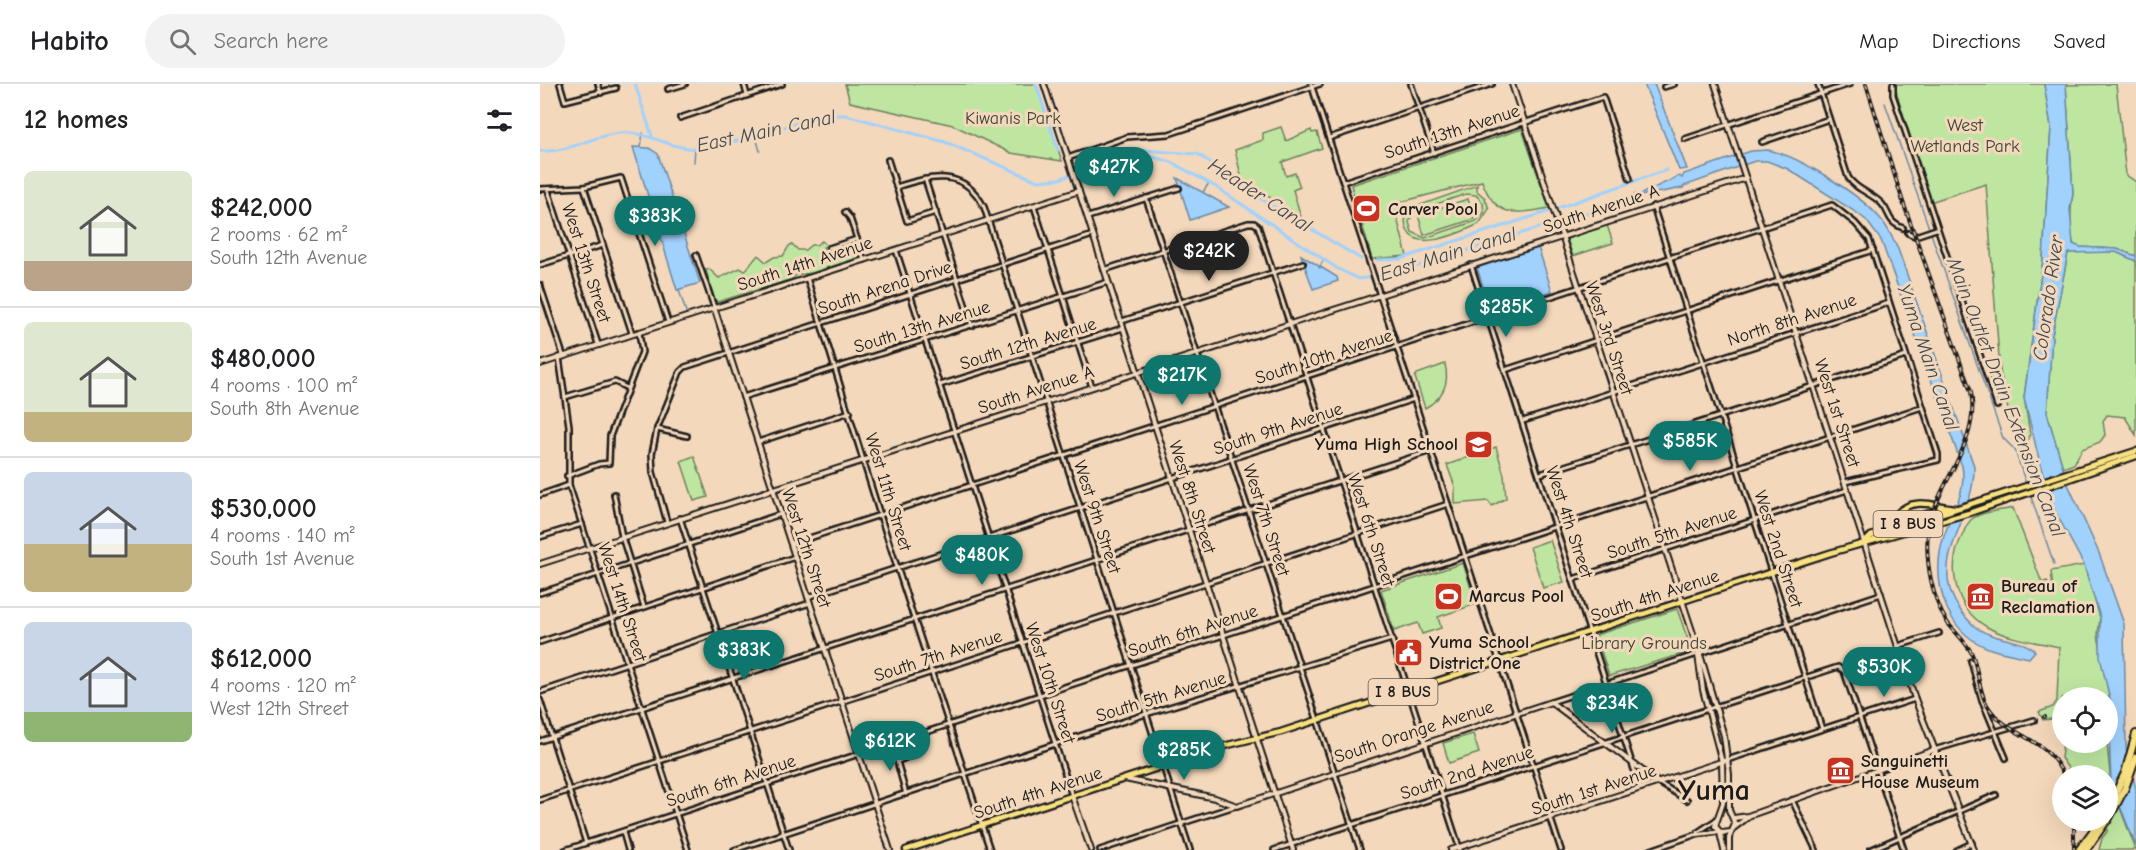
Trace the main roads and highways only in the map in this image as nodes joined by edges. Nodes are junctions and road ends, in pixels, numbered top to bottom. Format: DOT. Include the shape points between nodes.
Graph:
graph roads {
  1 [pos="2136,453"];
  2 [pos="2013,494"];
  3 [pos="1952,509"];
  4 [pos="1892,525"];
  5 [pos="1889,530"];
  6 [pos="1864,543"];
  7 [pos="2136,734"];
  8 [pos="2136,757"];
  9 [pos="2118,788"];
  10 [pos="2118,799"];
  11 [pos="2093,831"];
  12 [pos="2099,831"];
  13 [pos="906,850"];
  14 [pos="2079,850"];
  15 [pos="2086,850"];
  1 -- 2 [label="main road, I 8 BUS"];
  2 -- 3 [label="main road, I 8 BUS"];
  2 -- 6 [label="main road, I 8 BUS" via="1969,513"];
  3 -- 4 [label="main road"];
  3 -- 4 [label="main road" via="1924,503 1911,506 1899,511"];
  3 -- 5 [label="main road, I 8 BUS"];
  4 -- 5 [label="main road"];
  5 -- 6 [label="main road, I 8 BUS"];
  6 -- 13 [label="main road, South 4th Avenue / I 8 BUS"];
  7 -- 9 [label="highway"];
  8 -- 10 [label="highway"];
  11 -- 14 [label="highway"];
  12 -- 15 [label="highway"];
}
